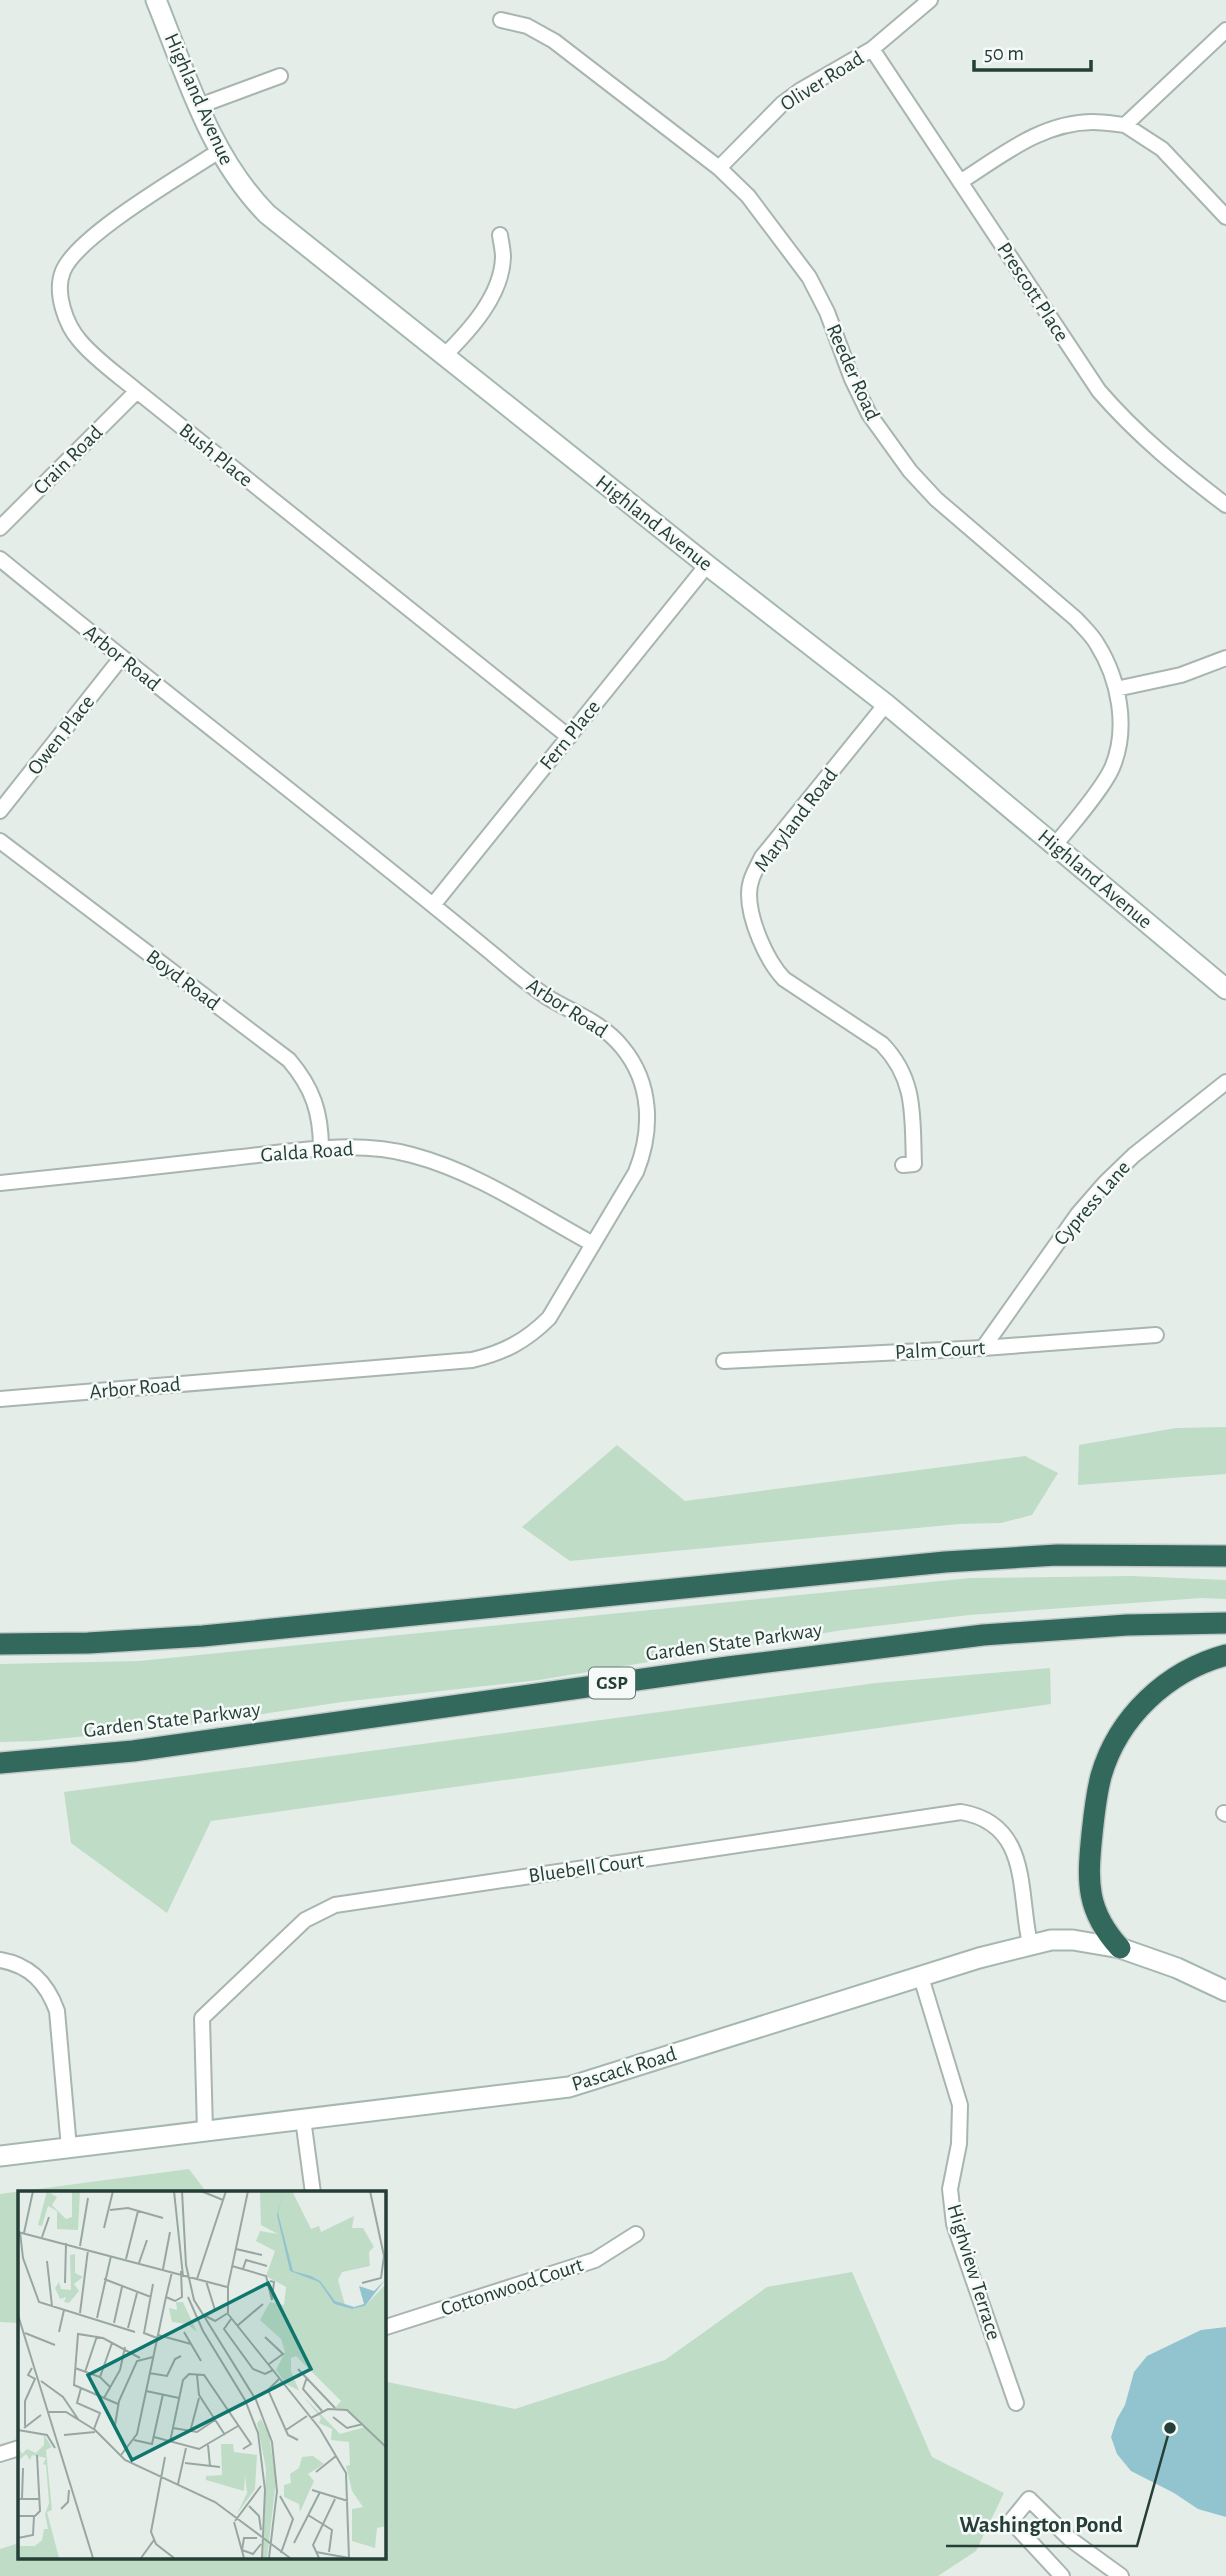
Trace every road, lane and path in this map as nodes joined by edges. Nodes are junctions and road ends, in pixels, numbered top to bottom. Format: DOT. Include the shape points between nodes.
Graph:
graph roads {
  1 [pos="156,0"];
  2 [pos="930,0"];
  3 [pos="501,20"];
  4 [pos="1226,30"];
  5 [pos="872,49"];
  6 [pos="280,76"];
  7 [pos="199,106"];
  8 [pos="1125,125"];
  9 [pos="219,151"];
  10 [pos="719,168"];
  11 [pos="960,182"];
  12 [pos="1226,217"];
  13 [pos="500,235"];
  14 [pos="444,356"];
  15 [pos="136,391"];
  16 [pos="1226,506"];
  17 [pos="0,528"];
  18 [pos="0,559"];
  19 [pos="707,565"];
  20 [pos="121,658"];
  21 [pos="1226,658"];
  22 [pos="1116,689"];
  23 [pos="886,704"];
  24 [pos="569,737"];
  25 [pos="0,811"];
  26 [pos="0,841"];
  27 [pos="1054,846"];
  28 [pos="433,905"];
  29 [pos="1226,989"];
  30 [pos="1226,1082"];
  31 [pos="321,1149"];
  32 [pos="903,1165"];
  33 [pos="0,1183"];
  34 [pos="593,1244"];
  35 [pos="1156,1335"];
  36 [pos="983,1348"];
  37 [pos="724,1361"];
  38 [pos="0,1399"];
  39 [pos="1226,1556"];
  40 [pos="1226,1623"];
  41 [pos="0,1644"];
  42 [pos="1226,1655"];
  43 [pos="0,1763"];
  44 [pos="1030,1944"];
  45 [pos="1120,1948"];
  46 [pos="0,1960"];
  47 [pos="921,1977"];
  48 [pos="1226,1992"];
  49 [pos="303,2119"];
  50 [pos="205,2131"];
  51 [pos="69,2148"];
  52 [pos="0,2156"];
  53 [pos="313,2191"];
  54 [pos="636,2234"];
  55 [pos="385,2327"];
  56 [pos="1016,2403"];
  57 [pos="18,2448"];
  58 [pos="0,2454"];
  59 [pos="1062,2576"];
  60 [pos="1121,2576"];
  1 -- 7 [label="street, Highland Avenue"];
  2 -- 5 [label="street, Oliver Road"];
  3 -- 10 [label="street, Reeder Road" via="527,26 554,41"];
  4 -- 8 [label="street"];
  5 -- 10 [label="street, Oliver Road" via="782,104"];
  5 -- 11 [label="street, Prescott Place"];
  6 -- 7 [label="street"];
  7 -- 9 [label="street, Highland Avenue"];
  8 -- 11 [label="street" via="1091,122 1046,131"];
  8 -- 12 [label="street" via="1162,149"];
  9 -- 14 [label="street, Highland Avenue" via="235,178 267,214"];
  9 -- 15 [label="street, Bush Place" via="99,231 74,252 62,273 63,307 69,325 80,341"];
  10 -- 22 [label="street, Reeder Road" via="768,220 809,277 869,414 909,471 1096,640"];
  11 -- 16 [label="street, Prescott Place" via="1099,391 1155,450"];
  13 -- 14 [label="street" via="503,259 494,290 476,323"];
  14 -- 19 [label="street, Highland Avenue"];
  15 -- 17 [label="street, Crain Road"];
  15 -- 24 [label="street, Bush Place"];
  18 -- 20 [label="street, Arbor Road"];
  19 -- 23 [label="street, Highland Avenue"];
  19 -- 24 [label="street, Fern Place"];
  20 -- 25 [label="street, Owen Place"];
  20 -- 28 [label="street, Arbor Road"];
  21 -- 22 [label="street" via="1181,675"];
  22 -- 27 [label="street, Reeder Road" via="1121,723 1112,769"];
  23 -- 27 [label="street, Highland Avenue"];
  23 -- 32 [label="street, Maryland Road" via="762,858 749,893 773,967 882,1044 905,1075 912,1104 914,1164"];
  24 -- 28 [label="street, Fern Place"];
  26 -- 31 [label="street, Boyd Road" via="289,1060 313,1094"];
  27 -- 29 [label="street, Highland Avenue"];
  28 -- 34 [label="street, Arbor Road" via="518,976 607,1031 635,1068 648,1109 643,1153"];
  30 -- 36 [label="street, Cypress Lane" via="1105,1183"];
  31 -- 33 [label="street, Galda Road"];
  31 -- 34 [label="street, Galda Road" via="377,1149 445,1165"];
  34 -- 38 [label="street, Arbor Road" via="549,1318 514,1346 492,1355"];
  35 -- 36 [label="street, Palm Court"];
  36 -- 37 [label="street, Palm Court"];
  39 -- 41 [label="highway" via="1057,1555 945,1562 203,1636"];
  40 -- 43 [label="highway, Garden State Parkway / GSP" via="983,1635 133,1751"];
  42 -- 45 [label="highway" via="1176,1676 1145,1702 1119,1736 1101,1776 1090,1847 1089,1890 1095,1914"];
  44 -- 45 [label="street, Pascack Road" via="1073,1940"];
  44 -- 47 [label="street, Pascack Road"];
  44 -- 50 [label="street, Bluebell Court" via="1023,1875 1008,1842 989,1821 961,1812 335,1905 305,1920 202,2018"];
  45 -- 48 [label="street, Pascack Road"];
  46 -- 51 [label="street" via="32,1972 52,1996"];
  47 -- 49 [label="street, Pascack Road" via="569,2087"];
  47 -- 56 [label="street, Highview Terrace" via="960,2105 959,2144 950,2189 953,2215"];
  49 -- 50 [label="street, Pascack Road"];
  49 -- 53 [label="street"];
  50 -- 51 [label="street, Pascack Road"];
  51 -- 52 [label="street, Pascack Road"];
  54 -- 55 [label="street, Cottonwood Court" via="595,2260"];
  57 -- 58 [label="street"];
  59 -- 60 [label="street" via="1011,2521 1029,2499 1070,2539"];
}
